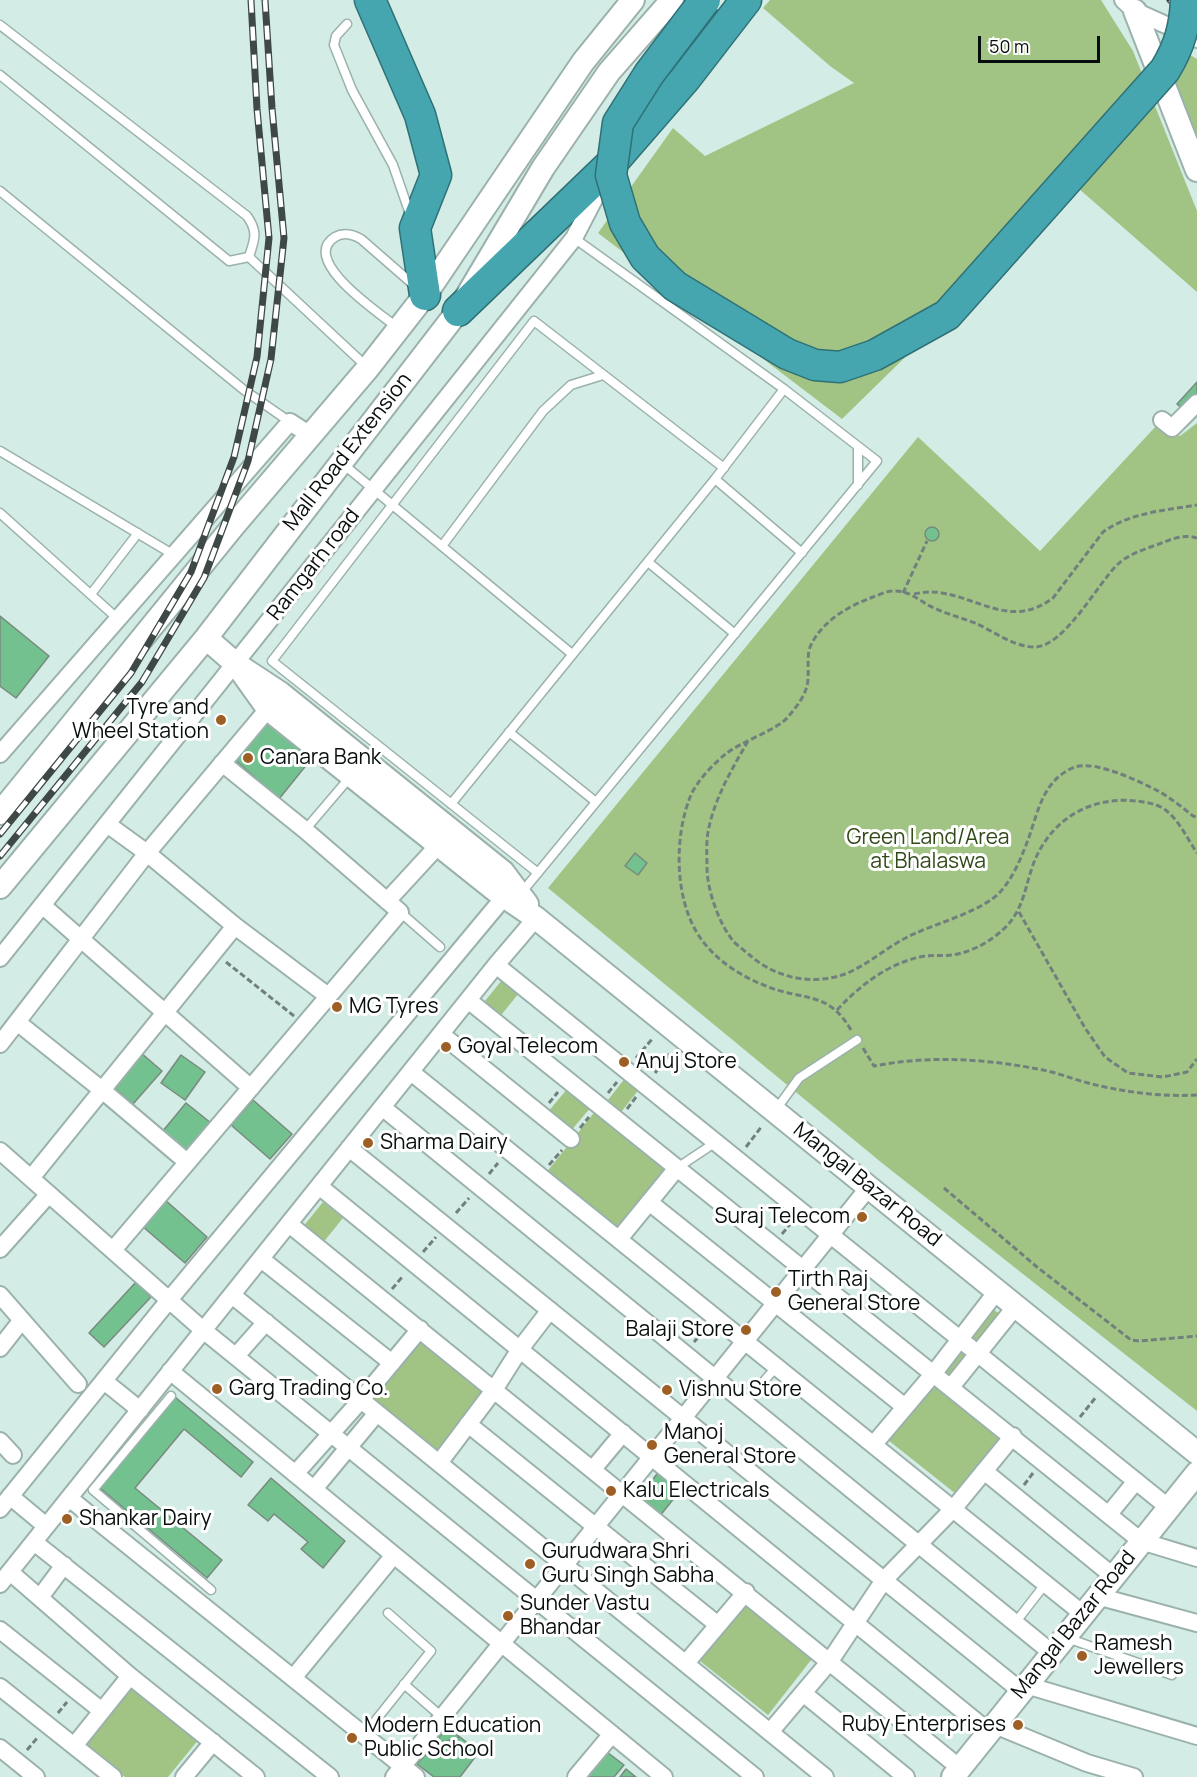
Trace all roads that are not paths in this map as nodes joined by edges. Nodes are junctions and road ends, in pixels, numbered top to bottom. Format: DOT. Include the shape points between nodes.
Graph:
graph roads {
  1 [pos="370,0"];
  2 [pos="633,0"];
  3 [pos="672,0"];
  4 [pos="705,0"];
  5 [pos="746,0"];
  6 [pos="1186,0"];
  7 [pos="1129,5"];
  8 [pos="347,24"];
  9 [pos="0,25"];
  10 [pos="1197,39"];
  11 [pos="0,75"];
  12 [pos="613,162"];
  13 [pos="1197,170"];
  14 [pos="0,191"];
  15 [pos="416,228"];
  16 [pos="574,238"];
  17 [pos="249,257"];
  18 [pos="425,295"];
  19 [pos="458,311"];
  20 [pos="399,328"];
  21 [pos="368,368"];
  22 [pos="603,375"];
  23 [pos="784,389"];
  24 [pos="1197,403"];
  25 [pos="1162,420"];
  26 [pos="290,422"];
  27 [pos="310,435"];
  28 [pos="858,447"];
  29 [pos="0,451"];
  30 [pos="341,461"];
  31 [pos="724,468"];
  32 [pos="715,479"];
  33 [pos="858,485"];
  34 [pos="373,490"];
  35 [pos="392,505"];
  36 [pos="0,513"];
  37 [pos="138,533"];
  38 [pos="442,546"];
  39 [pos="802,553"];
  40 [pos="174,555"];
  41 [pos="648,561"];
  42 [pos="91,594"];
  43 [pos="118,619"];
  44 [pos="735,634"];
  45 [pos="206,638"];
  46 [pos="572,654"];
  47 [pos="236,664"];
  48 [pos="268,709"];
  49 [pos="509,732"];
  50 [pos="0,754"];
  51 [pos="222,763"];
  52 [pos="351,776"];
  53 [pos="596,802"];
  54 [pos="451,804"];
  55 [pos="0,813"];
  56 [pos="108,824"];
  57 [pos="305,830"];
  58 [pos="445,838"];
  59 [pos="147,853"];
  60 [pos="538,873"];
  61 [pos="0,887"];
  62 [pos="513,898"];
  63 [pos="42,905"];
  64 [pos="393,907"];
  65 [pos="536,918"];
  66 [pos="235,926"];
  67 [pos="81,939"];
  68 [pos="440,947"];
  69 [pos="0,958"];
  70 [pos="496,965"];
  71 [pos="328,996"];
  72 [pos="468,1000"];
  73 [pos="165,1013"];
  74 [pos="17,1022"];
  75 [pos="441,1034"];
  76 [pos="857,1040"];
  77 [pos="0,1044"];
  78 [pos="411,1072"];
  79 [pos="251,1088"];
  80 [pos="102,1090"];
  81 [pos="382,1107"];
  82 [pos="775,1111"];
  83 [pos="571,1139"];
  84 [pos="716,1142"];
  85 [pos="349,1148"];
  86 [pos="0,1151"];
  87 [pos="187,1162"];
  88 [pos="677,1168"];
  89 [pos="31,1178"];
  90 [pos="319,1186"];
  91 [pos="869,1187"];
  92 [pos="49,1194"];
  93 [pos="649,1202"];
  94 [pos="289,1224"];
  95 [pos="830,1233"];
  96 [pos="619,1239"];
  97 [pos="0,1249"];
  98 [pos="113,1250"];
  99 [pos="261,1259"];
  100 [pos="802,1268"];
  101 [pos="997,1291"];
  102 [pos="0,1295"];
  103 [pos="232,1295"];
  104 [pos="169,1300"];
  105 [pos="775,1302"];
  106 [pos="1016,1306"];
  107 [pos="550,1310"];
  108 [pos="22,1320"];
  109 [pos="266,1323"];
  110 [pos="420,1329"];
  111 [pos="204,1330"];
  112 [pos="960,1339"];
  113 [pos="744,1340"];
  114 [pos="0,1348"];
  115 [pos="520,1349"];
  116 [pos="978,1353"];
  117 [pos="236,1356"];
  118 [pos="392,1363"];
  119 [pos="777,1366"];
  120 [pos="170,1371"];
  121 [pos="934,1373"];
  122 [pos="715,1377"];
  123 [pos="104,1381"];
  124 [pos="764,1381"];
  125 [pos="78,1384"];
  126 [pos="951,1387"];
  127 [pos="494,1390"];
  128 [pos="171,1396"];
  129 [pos="361,1400"];
  130 [pos="905,1407"];
  131 [pos="377,1413"];
  132 [pos="683,1417"];
  133 [pos="137,1421"];
  134 [pos="468,1424"];
  135 [pos="623,1433"];
  136 [pos="331,1434"];
  137 [pos="1013,1436"];
  138 [pos="0,1441"];
  139 [pos="874,1444"];
  140 [pos="349,1448"];
  141 [pos="1197,1453"];
  142 [pos="14,1455"];
  143 [pos="651,1456"];
  144 [pos="439,1463"];
  145 [pos="593,1469"];
  146 [pos="984,1471"];
  147 [pos="1197,1473"];
  148 [pos="295,1474"];
  149 [pos="1136,1481"];
  150 [pos="314,1489"];
  151 [pos="622,1493"];
  152 [pos="69,1498"];
  153 [pos="106,1502"];
  154 [pos="5,1503"];
  155 [pos="1168,1507"];
  156 [pos="954,1508"];
  157 [pos="1109,1514"];
  158 [pos="93,1517"];
  159 [pos="46,1526"];
  160 [pos="595,1526"];
  161 [pos="1141,1540"];
  162 [pos="34,1542"];
  163 [pos="919,1544"];
  164 [pos="394,1555"];
  165 [pos="1197,1558"];
  166 [pos="64,1565"];
  167 [pos="564,1565"];
  168 [pos="1113,1576"];
  169 [pos="5,1578"];
  170 [pos="884,1580"];
  171 [pos="1046,1583"];
  172 [pos="212,1590"];
  173 [pos="746,1592"];
  174 [pos="41,1596"];
  175 [pos="536,1600"];
  176 [pos="1090,1605"];
  177 [pos="388,1613"];
  178 [pos="855,1623"];
  179 [pos="1015,1623"];
  180 [pos="1197,1623"];
  181 [pos="718,1625"];
  182 [pos="0,1630"];
  183 [pos="501,1643"];
  184 [pos="1058,1645"];
  185 [pos="830,1661"];
  186 [pos="686,1663"];
  187 [pos="1172,1675"];
  188 [pos="130,1676"];
  189 [pos="293,1678"];
  190 [pos="404,1684"];
  191 [pos="0,1687"];
  192 [pos="1024,1688"];
  193 [pos="803,1693"];
  194 [pos="102,1711"];
  195 [pos="443,1718"];
  196 [pos="992,1729"];
  197 [pos="771,1732"];
  198 [pos="612,1734"];
  199 [pos="364,1735"];
  200 [pos="1197,1736"];
  201 [pos="213,1743"];
  202 [pos="74,1746"];
  203 [pos="0,1748"];
  204 [pos="398,1772"];
  205 [pos="956,1772"];
  206 [pos="36,1777"];
  207 [pos="112,1777"];
  208 [pos="184,1777"];
  209 [pos="256,1777"];
  210 [pos="330,1777"];
  211 [pos="416,1777"];
  212 [pos="576,1777"];
  213 [pos="664,1777"];
  214 [pos="754,1777"];
  215 [pos="825,1777"];
  216 [pos="906,1777"];
  217 [pos="1134,1777"];
  1 -- 15 [label="highway" via="420,115 436,175"];
  2 -- 18 [label="main road, Mall Road Extension" via="583,62"];
  3 -- 19 [label="main road, Mall Road Extension" via="609,72 543,168"];
  4 -- 6 [label="highway, bridge" via="618,123 611,175 625,223 645,257 675,286 787,354 815,365 840,367 875,355 946,315 1165,70 1183,33"];
  5 -- 12 [label="highway"];
  7 -- 10 [label="street"];
  7 -- 13 [label="main road"];
  8 -- 15 [label="lane" via="336,36 334,45 352,90 393,165"];
  9 -- 17 [label="lane" via="248,216 255,236"];
  11 -- 17 [label="lane" via="229,261"];
  12 -- 16 [label="street, Ramgarh road"];
  12 -- 19 [label="highway"];
  14 -- 26 [label="lane" via="244,390"];
  15 -- 18 [label="highway"];
  16 -- 23 [label="lane"];
  16 -- 34 [label="street, Ramgarh road"];
  17 -- 21 [label="lane"];
  18 -- 20 [label="main road, Mall Road Extension"];
  18 -- 20 [label="lane" via="361,239 351,234 332,239 325,256 338,279"];
  19 -- 30 [label="main road, Mall Road Extension"];
  20 -- 21 [label="main road, Mall Road Extension"];
  21 -- 27 [label="main road, Mall Road Extension"];
  22 -- 31 [label="lane"];
  22 -- 35 [label="lane" via="534,321"];
  22 -- 38 [label="lane" via="571,385 543,411"];
  23 -- 28 [label="lane"];
  23 -- 31 [label="lane"];
  24 -- 25 [label="street" via="1172,428"];
  26 -- 27 [label="street"];
  26 -- 40 [label="street"];
  27 -- 55 [label="main road, Mall Road Extension"];
  28 -- 33 [label="lane"];
  28 -- 33 [label="lane" via="877,461"];
  29 -- 37 [label="lane"];
  30 -- 34 [label="lane"];
  30 -- 45 [label="main road, Mall Road Extension"];
  31 -- 32 [label="lane"];
  32 -- 39 [label="lane"];
  32 -- 41 [label="lane"];
  33 -- 39 [label="lane"];
  34 -- 35 [label="lane"];
  34 -- 47 [label="street, Ramgarh road"];
  35 -- 38 [label="lane"];
  35 -- 54 [label="lane" via="272,661"];
  36 -- 42 [label="lane"];
  37 -- 40 [label="lane"];
  37 -- 42 [label="lane"];
  38 -- 46 [label="lane"];
  39 -- 44 [label="lane"];
  40 -- 43 [label="street"];
  41 -- 44 [label="lane"];
  41 -- 46 [label="lane"];
  42 -- 43 [label="lane"];
  43 -- 50 [label="street"];
  44 -- 53 [label="lane"];
  45 -- 47 [label="main road"];
  45 -- 61 [label="main road, Mall Road Extension"];
  46 -- 49 [label="lane"];
  47 -- 48 [label="main road"];
  47 -- 56 [label="street, Ramgarh road"];
  47 -- 58 [label="main road" via="280,693"];
  48 -- 51 [label="street"];
  48 -- 52 [label="main road"];
  49 -- 53 [label="lane"];
  49 -- 54 [label="lane"];
  51 -- 57 [label="street"];
  51 -- 59 [label="street"];
  52 -- 57 [label="lane"];
  52 -- 58 [label="main road"];
  53 -- 60 [label="lane"];
  54 -- 60 [label="lane"];
  56 -- 59 [label="street"];
  56 -- 63 [label="street, Ramgarh road"];
  57 -- 64 [label="street"];
  58 -- 62 [label="main road, Mangal Bazar Road"];
  58 -- 64 [label="street"];
  59 -- 66 [label="street"];
  59 -- 67 [label="street"];
  60 -- 62 [label="lane"];
  62 -- 65 [label="main road, Mangal Bazar Road"];
  62 -- 104 [label="street"];
  63 -- 67 [label="street"];
  63 -- 69 [label="street, Ramgarh road"];
  64 -- 68 [label="lane"];
  64 -- 71 [label="street"];
  65 -- 70 [label="street"];
  65 -- 82 [label="main road, Mangal Bazar Road"];
  66 -- 71 [label="street"];
  66 -- 73 [label="street"];
  67 -- 73 [label="street"];
  67 -- 74 [label="street"];
  70 -- 72 [label="street"];
  70 -- 84 [label="street"];
  71 -- 79 [label="street"];
  72 -- 75 [label="street"];
  72 -- 88 [label="street"];
  73 -- 79 [label="street"];
  73 -- 80 [label="street"];
  74 -- 77 [label="street"];
  74 -- 80 [label="street"];
  75 -- 78 [label="street"];
  75 -- 83 [label="street"];
  76 -- 82 [label="lane" via="799,1078"];
  78 -- 81 [label="street"];
  78 -- 96 [label="street"];
  79 -- 87 [label="street"];
  80 -- 87 [label="street"];
  80 -- 89 [label="street"];
  81 -- 85 [label="street"];
  81 -- 122 [label="street"];
  82 -- 91 [label="main road, Mangal Bazar Road"];
  84 -- 88 [label="lane"];
  84 -- 95 [label="street"];
  85 -- 90 [label="street"];
  85 -- 107 [label="street"];
  86 -- 89 [label="street"];
  87 -- 98 [label="street"];
  88 -- 93 [label="street"];
  88 -- 100 [label="street"];
  89 -- 92 [label="street"];
  90 -- 94 [label="street"];
  90 -- 115 [label="street"];
  91 -- 95 [label="street"];
  91 -- 101 [label="main road, Mangal Bazar Road"];
  92 -- 97 [label="street"];
  92 -- 98 [label="street"];
  93 -- 96 [label="street"];
  93 -- 105 [label="street"];
  94 -- 99 [label="street"];
  94 -- 110 [label="street"];
  95 -- 100 [label="street"];
  95 -- 112 [label="street"];
  96 -- 113 [label="street"];
  98 -- 104 [label="street"];
  99 -- 103 [label="street"];
  99 -- 118 [label="street"];
  100 -- 105 [label="street"];
  100 -- 121 [label="street"];
  101 -- 106 [label="main road, Mangal Bazar Road"];
  101 -- 112 [label="street"];
  102 -- 108 [label="street"];
  103 -- 109 [label="street"];
  103 -- 111 [label="street"];
  104 -- 111 [label="street"];
  104 -- 123 [label="street"];
  105 -- 113 [label="street"];
  105 -- 130 [label="street"];
  106 -- 116 [label="street"];
  106 -- 141 [label="main road, Mangal Bazar Road"];
  107 -- 115 [label="street"];
  107 -- 132 [label="street"];
  108 -- 114 [label="street"];
  108 -- 125 [label="street"];
  109 -- 117 [label="street"];
  109 -- 129 [label="street"];
  110 -- 118 [label="street"];
  110 -- 127 [label="street"];
  111 -- 117 [label="street"];
  111 -- 120 [label="street"];
  112 -- 116 [label="street"];
  112 -- 121 [label="street"];
  113 -- 119 [label="street"];
  113 -- 122 [label="street"];
  115 -- 127 [label="street"];
  115 -- 135 [label="street"];
  116 -- 126 [label="street"];
  116 -- 149 [label="street"];
  117 -- 136 [label="street"];
  118 -- 129 [label="street"];
  119 -- 124 [label="lane"];
  119 -- 139 [label="street"];
  120 -- 133 [label="street"];
  120 -- 148 [label="street"];
  121 -- 126 [label="street"];
  121 -- 130 [label="street"];
  122 -- 132 [label="street"];
  122 -- 163 [label="street"];
  123 -- 133 [label="street"];
  123 -- 154 [label="street"];
  126 -- 137 [label="street"];
  127 -- 134 [label="street"];
  127 -- 145 [label="street"];
  128 -- 133 [label="lane"];
  129 -- 131 [label="street"];
  129 -- 136 [label="street"];
  130 -- 139 [label="street"];
  131 -- 140 [label="street"];
  131 -- 144 [label="street"];
  132 -- 143 [label="street"];
  132 -- 170 [label="street"];
  133 -- 152 [label="street"];
  133 -- 153 [label="lane" via="93,1491"];
  134 -- 144 [label="street"];
  134 -- 160 [label="street"];
  135 -- 143 [label="street"];
  135 -- 145 [label="street"];
  136 -- 140 [label="street"];
  136 -- 148 [label="street"];
  137 -- 146 [label="street"];
  137 -- 157 [label="street"];
  138 -- 142 [label="street"];
  139 -- 156 [label="street"];
  140 -- 150 [label="street"];
  140 -- 175 [label="street"];
  143 -- 151 [label="street"];
  143 -- 178 [label="street"];
  144 -- 167 [label="street"];
  145 -- 151 [label="street"];
  146 -- 156 [label="street"];
  146 -- 168 [label="street"];
  147 -- 155 [label="main road, Mangal Bazar Road"];
  148 -- 150 [label="street"];
  149 -- 155 [label="street"];
  149 -- 157 [label="street"];
  150 -- 164 [label="street"];
  151 -- 160 [label="street"];
  151 -- 173 [label="street"];
  152 -- 158 [label="street"];
  152 -- 159 [label="street"];
  153 -- 158 [label="lane"];
  153 -- 172 [label="lane"];
  154 -- 159 [label="street"];
  155 -- 161 [label="main road, Mangal Bazar Road"];
  156 -- 163 [label="street"];
  156 -- 171 [label="street"];
  157 -- 161 [label="street"];
  158 -- 189 [label="street"];
  159 -- 162 [label="street"];
  160 -- 167 [label="street"];
  160 -- 181 [label="street"];
  161 -- 165 [label="street"];
  161 -- 168 [label="main road, Mangal Bazar Road"];
  162 -- 166 [label="street"];
  162 -- 169 [label="street"];
  163 -- 170 [label="street"];
  163 -- 179 [label="street"];
  164 -- 183 [label="street"];
  164 -- 189 [label="street"];
  166 -- 174 [label="street"];
  166 -- 210 [label="street"];
  167 -- 175 [label="street"];
  167 -- 186 [label="street"];
  168 -- 176 [label="main road, Mangal Bazar Road"];
  169 -- 174 [label="street"];
  170 -- 178 [label="street"];
  170 -- 192 [label="street"];
  171 -- 176 [label="street"];
  171 -- 179 [label="lane"];
  173 -- 181 [label="street"];
  173 -- 185 [label="street"];
  174 -- 188 [label="street"];
  175 -- 183 [label="street"];
  175 -- 214 [label="street"];
  176 -- 180 [label="street"];
  176 -- 184 [label="main road, Mangal Bazar Road"];
  177 -- 190 [label="lane" via="431,1651"];
  178 -- 185 [label="street"];
  178 -- 196 [label="street"];
  179 -- 184 [label="street"];
  181 -- 186 [label="street"];
  182 -- 194 [label="street"];
  183 -- 195 [label="street"];
  183 -- 198 [label="street"];
  184 -- 187 [label="lane"];
  184 -- 192 [label="main road, Mangal Bazar Road"];
  185 -- 193 [label="street"];
  185 -- 205 [label="street"];
  186 -- 197 [label="street"];
  188 -- 194 [label="street"];
  188 -- 201 [label="street"];
  189 -- 199 [label="street"];
  190 -- 195 [label="lane"];
  190 -- 199 [label="lane"];
  191 -- 202 [label="street"];
  192 -- 196 [label="main road, Mangal Bazar Road"];
  192 -- 200 [label="street"];
  193 -- 197 [label="street"];
  193 -- 216 [label="street"];
  194 -- 202 [label="street"];
  195 -- 204 [label="street"];
  196 -- 205 [label="main road, Mangal Bazar Road"];
  196 -- 217 [label="street"];
  197 -- 215 [label="street"];
  198 -- 212 [label="street"];
  198 -- 213 [label="street"];
  199 -- 204 [label="street"];
  201 -- 208 [label="street"];
  201 -- 209 [label="street"];
  202 -- 207 [label="street"];
  203 -- 206 [label="street"];
  204 -- 211 [label="street"];
}
